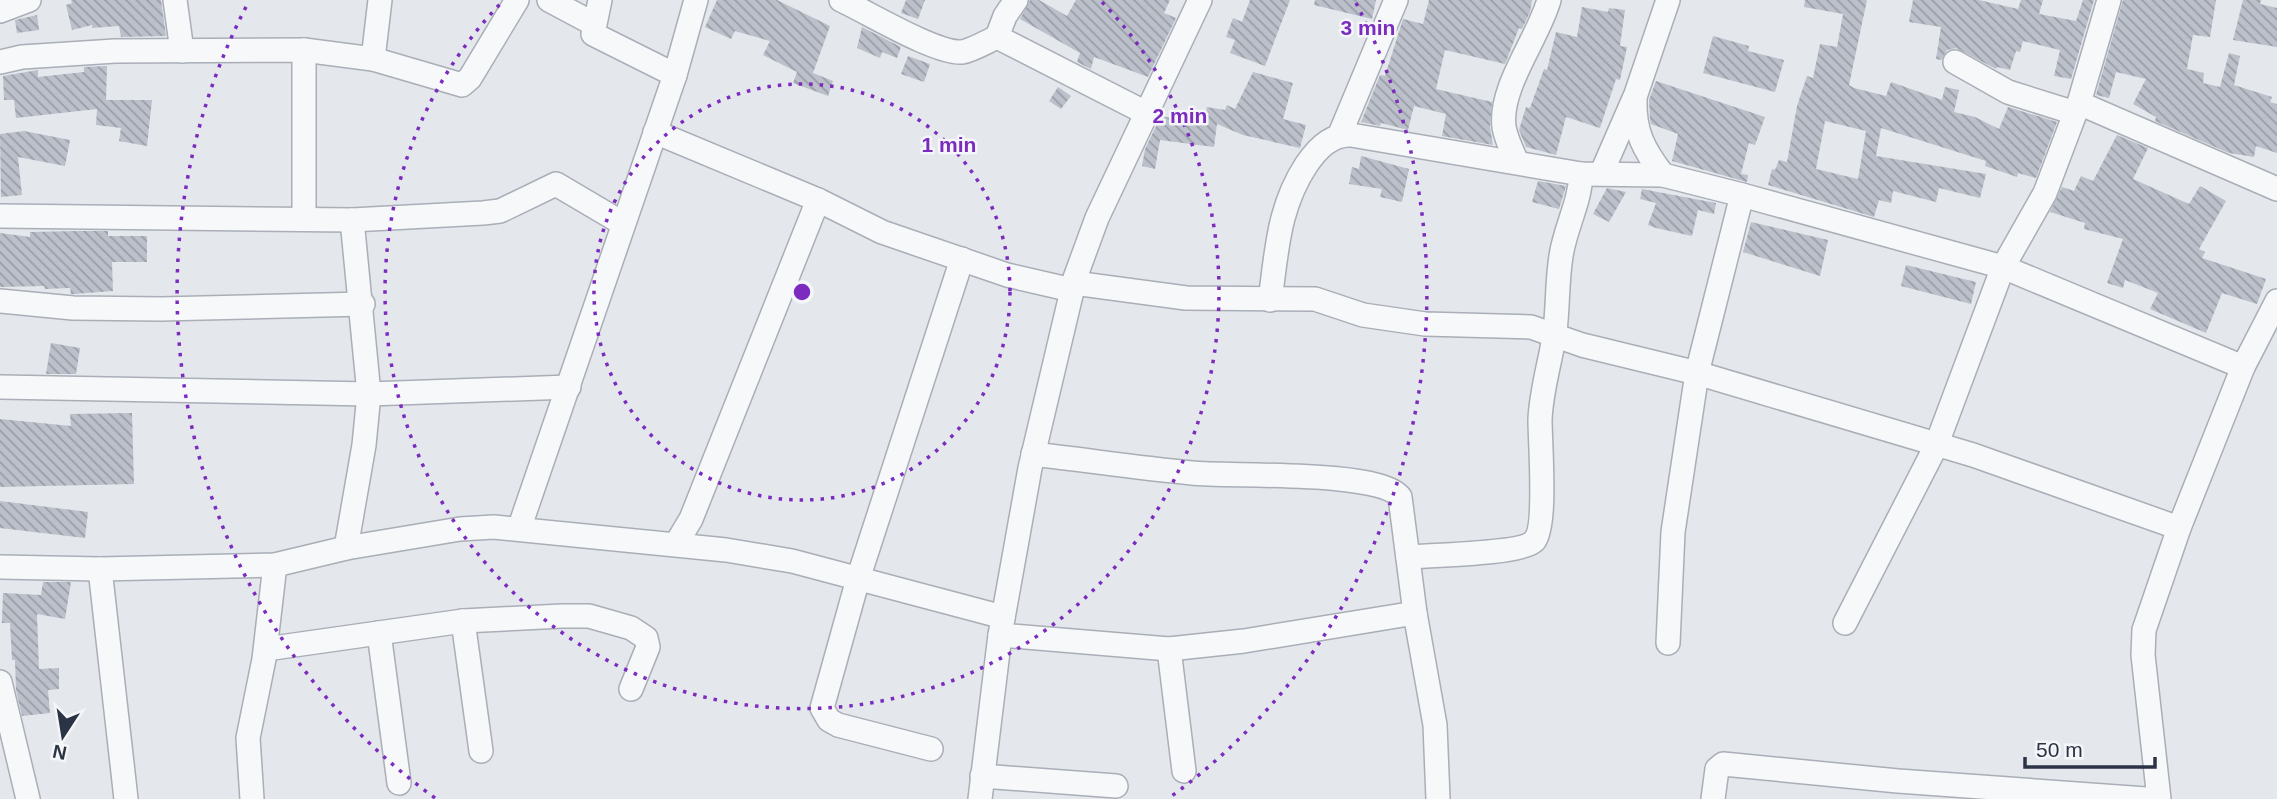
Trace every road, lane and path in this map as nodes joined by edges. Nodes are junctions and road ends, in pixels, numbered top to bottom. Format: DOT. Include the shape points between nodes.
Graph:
graph roads {
  1 [pos="29,0"];
  2 [pos="176,0"];
  3 [pos="380,0"];
  4 [pos="517,0"];
  5 [pos="549,0"];
  6 [pos="600,0"];
  7 [pos="696,0"];
  8 [pos="841,0"];
  9 [pos="1016,0"];
  10 [pos="1200,0"];
  11 [pos="1396,0"];
  12 [pos="1549,0"];
  13 [pos="1668,0"];
  14 [pos="2109,0"];
  15 [pos="0,11"];
  16 [pos="594,24"];
  17 [pos="997,37"];
  18 [pos="304,50"];
  19 [pos="182,51"];
  20 [pos="373,59"];
  21 [pos="0,62"];
  22 [pos="1955,62"];
  23 [pos="675,75"];
  24 [pos="1636,94"];
  25 [pos="2077,108"];
  26 [pos="1147,114"];
  27 [pos="655,132"];
  28 [pos="1340,134"];
  29 [pos="1517,162"];
  30 [pos="1591,173"];
  31 [pos="1664,175"];
  32 [pos="2277,189"];
  33 [pos="1742,195"];
  34 [pos="818,200"];
  35 [pos="0,216"];
  36 [pos="304,219"];
  37 [pos="352,220"];
  38 [pos="622,223"];
  39 [pos="962,259"];
  40 [pos="2003,267"];
  41 [pos="1073,287"];
  42 [pos="1270,300"];
  43 [pos="0,301"];
  44 [pos="2277,301"];
  45 [pos="363,304"];
  46 [pos="1555,333"];
  47 [pos="2243,367"];
  48 [pos="1697,373"];
  49 [pos="0,387"];
  50 [pos="569,387"];
  51 [pos="369,394"];
  52 [pos="1936,446"];
  53 [pos="1033,454"];
  54 [pos="2179,528"];
  55 [pos="519,529"];
  56 [pos="676,544"];
  57 [pos="346,548"];
  58 [pos="1408,557"];
  59 [pos="275,565"];
  60 [pos="0,566"];
  61 [pos="100,569"];
  62 [pos="858,579"];
  63 [pos="1415,613"];
  64 [pos="463,621"];
  65 [pos="1844,624"];
  66 [pos="1002,626"];
  67 [pos="379,633"];
  68 [pos="1668,643"];
  69 [pos="266,649"];
  70 [pos="1169,649"];
  71 [pos="0,682"];
  72 [pos="631,689"];
  73 [pos="7,744"];
  74 [pos="931,749"];
  75 [pos="481,751"];
  76 [pos="1184,771"];
  77 [pos="982,776"];
  78 [pos="399,783"];
  79 [pos="1116,786"];
  80 [pos="1896,790"];
  81 [pos="2040,794"];
  82 [pos="28,799"];
  83 [pos="126,799"];
  84 [pos="253,799"];
  85 [pos="981,799"];
  86 [pos="1438,799"];
  87 [pos="1713,799"];
  88 [pos="2146,799"];
  89 [pos="2158,799"];
  1 -- 15 [label="street"];
  2 -- 19 [label="street"];
  3 -- 20 [label="street"];
  4 -- 20 [label="street" via="462,85"];
  5 -- 16 [label="street"];
  6 -- 16 [label="street"];
  7 -- 23 [label="street"];
  8 -- 17 [label="street" via="920,40 955,52"];
  9 -- 17 [label="street"];
  10 -- 26 [label="street"];
  11 -- 28 [label="street"];
  12 -- 29 [label="street" via="1505,111 1507,138"];
  13 -- 24 [label="street"];
  14 -- 25 [label="street"];
  16 -- 23 [label="street" via="593,34"];
  17 -- 26 [label="street"];
  18 -- 19 [label="street"];
  18 -- 20 [label="street"];
  18 -- 36 [label="street"];
  19 -- 21 [label="street" via="114,51"];
  22 -- 25 [label="street" via="2008,92"];
  23 -- 27 [label="street"];
  24 -- 30 [label="street"];
  24 -- 31 [label="street" via="1636,129 1645,152"];
  25 -- 32 [label="street"];
  25 -- 40 [label="street" via="2045,193"];
  26 -- 41 [label="street" via="1097,218"];
  27 -- 34 [label="street"];
  27 -- 38 [label="street"];
  28 -- 29 [label="street"];
  28 -- 42 [label="street" via="1318,149 1288,206"];
  29 -- 30 [label="street"];
  30 -- 31 [label="street"];
  30 -- 46 [label="street" via="1571,213 1561,256"];
  31 -- 33 [label="street"];
  33 -- 40 [label="street"];
  33 -- 48 [label="street"];
  34 -- 39 [label="street" via="882,232"];
  34 -- 56 [label="street" via="691,519"];
  35 -- 36 [label="street"];
  36 -- 37 [label="street"];
  37 -- 38 [label="street" via="500,211 556,184"];
  37 -- 45 [label="street"];
  38 -- 50 [label="street"];
  39 -- 41 [label="street" via="1007,275"];
  39 -- 62 [label="street"];
  40 -- 47 [label="street"];
  40 -- 52 [label="street"];
  41 -- 42 [label="street" via="1186,298"];
  41 -- 53 [label="street"];
  42 -- 46 [label="street" via="1315,299 1363,315 1425,324 1531,327"];
  43 -- 45 [label="street" via="161,309"];
  44 -- 47 [label="street"];
  45 -- 51 [label="street"];
  46 -- 48 [label="street" via="1582,345"];
  46 -- 58 [label="street" via="1540,416 1541,511 1534,541 1508,550"];
  47 -- 54 [label="street"];
  48 -- 52 [label="street"];
  48 -- 68 [label="street" via="1673,533"];
  49 -- 51 [label="street"];
  50 -- 51 [label="street"];
  50 -- 55 [label="street"];
  51 -- 57 [label="street"];
  52 -- 54 [label="street"];
  52 -- 65 [label="street"];
  53 -- 58 [label="street" via="1194,474 1293,475 1387,486 1400,497"];
  53 -- 66 [label="street"];
  54 -- 89 [label="street" via="2144,630"];
  55 -- 56 [label="street"];
  55 -- 57 [label="street" via="460,529"];
  56 -- 62 [label="street" via="792,561"];
  57 -- 59 [label="street"];
  58 -- 63 [label="street"];
  59 -- 61 [label="street"];
  59 -- 69 [label="street"];
  60 -- 61 [label="street"];
  61 -- 83 [label="street"];
  62 -- 66 [label="street"];
  62 -- 74 [label="street" via="822,708 838,725"];
  63 -- 70 [label="street"];
  63 -- 86 [label="street" via="1435,736"];
  64 -- 67 [label="street"];
  64 -- 72 [label="street" via="589,617 631,628 646,638 648,647"];
  64 -- 75 [label="street"];
  66 -- 70 [label="street"];
  66 -- 77 [label="street"];
  67 -- 69 [label="street"];
  67 -- 78 [label="street"];
  69 -- 84 [label="street" via="248,738"];
  70 -- 76 [label="street"];
  71 -- 73 [label="street"];
  73 -- 82 [label="street"];
  77 -- 79 [label="street"];
  77 -- 85 [label="street"];
  80 -- 81 [label="street"];
  80 -- 87 [label="street" via="1723,764 1717,769"];
  81 -- 88 [label="street"];
}
